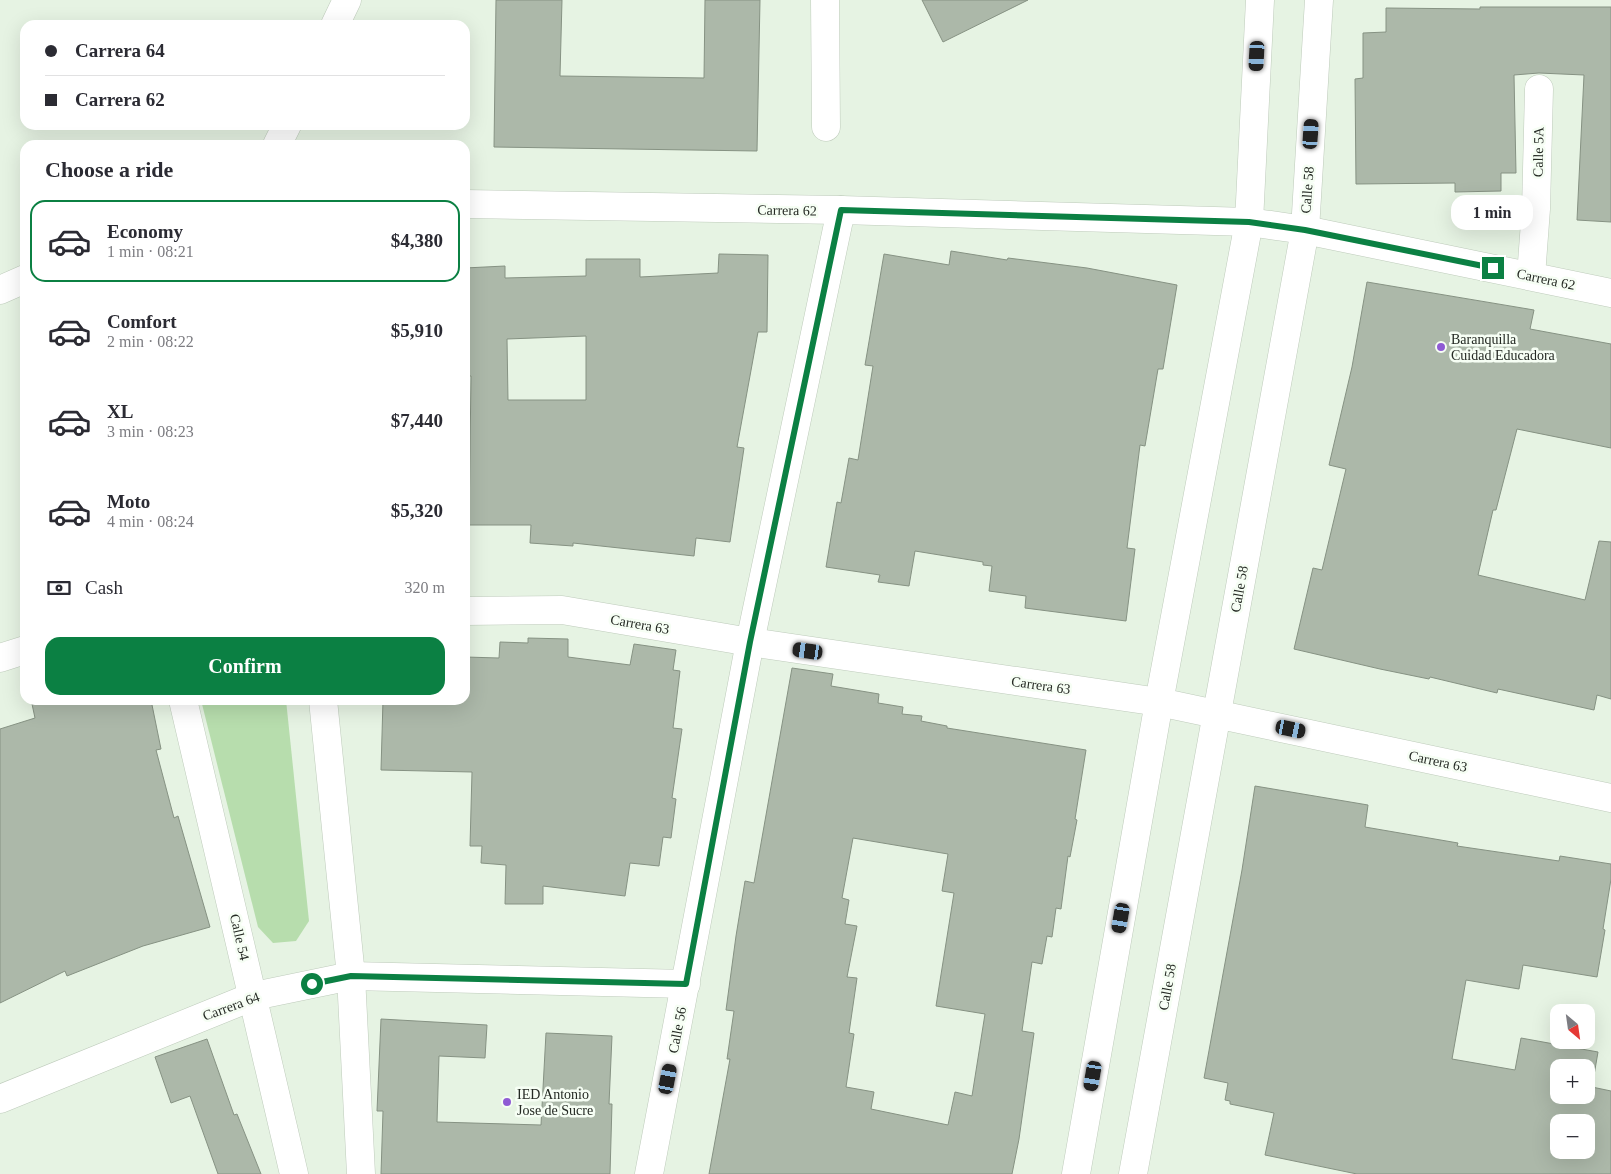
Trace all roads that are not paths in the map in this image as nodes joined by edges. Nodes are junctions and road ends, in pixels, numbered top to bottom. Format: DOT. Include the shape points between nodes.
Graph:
graph roads {
  1 [pos="347,0"];
  2 [pos="825,0"];
  3 [pos="1260,0"];
  4 [pos="1319,0"];
  5 [pos="337,20"];
  6 [pos="1539,89"];
  7 [pos="826,127"];
  8 [pos="470,204"];
  9 [pos="841,210"];
  10 [pos="1249,222"];
  11 [pos="1305,230"];
  12 [pos="1530,276"];
  13 [pos="20,281"];
  14 [pos="0,290"];
  15 [pos="1611,293"];
  16 [pos="470,610"];
  17 [pos="750,642"];
  18 [pos="20,652"];
  19 [pos="0,658"];
  20 [pos="1159,702"];
  21 [pos="184,705"];
  22 [pos="324,705"];
  23 [pos="1216,713"];
  24 [pos="1611,798"];
  25 [pos="351,976"];
  26 [pos="686,984"];
  27 [pos="254,996"];
  28 [pos="0,1098"];
  29 [pos="294,1174"];
  30 [pos="361,1174"];
  31 [pos="649,1174"];
  32 [pos="1076,1174"];
  33 [pos="1133,1174"];
  1 -- 5 [label="street"];
  2 -- 7 [label="street"];
  3 -- 10 [label="street"];
  4 -- 11 [label="street, Calle 58"];
  6 -- 12 [label="street, Calle 5A" via="1536,209"];
  8 -- 9 [label="street, Carrera 62"];
  9 -- 10 [label="street, Carrera 62"];
  9 -- 17 [label="street, Calle 56"];
  10 -- 11 [label="street, Carrera 62"];
  10 -- 20 [label="street"];
  11 -- 12 [label="street, Carrera 62"];
  11 -- 23 [label="street, Calle 58"];
  12 -- 15 [label="street, Carrera 62"];
  13 -- 14 [label="street"];
  16 -- 17 [label="street, Carrera 63" via="562,610"];
  17 -- 20 [label="street, Carrera 63"];
  17 -- 26 [label="street, Calle 56"];
  18 -- 19 [label="street"];
  20 -- 23 [label="street, Carrera 63"];
  20 -- 32 [label="street"];
  21 -- 27 [label="street, Calle 54"];
  22 -- 25 [label="street"];
  23 -- 24 [label="street, Carrera 63"];
  23 -- 33 [label="street, Calle 58"];
  25 -- 26 [label="street, Carrera 64"];
  25 -- 27 [label="street, Carrera 64"];
  25 -- 30 [label="street"];
  26 -- 31 [label="street, Calle 56"];
  27 -- 28 [label="street, Carrera 64"];
  27 -- 29 [label="street, Calle 54"];
}
